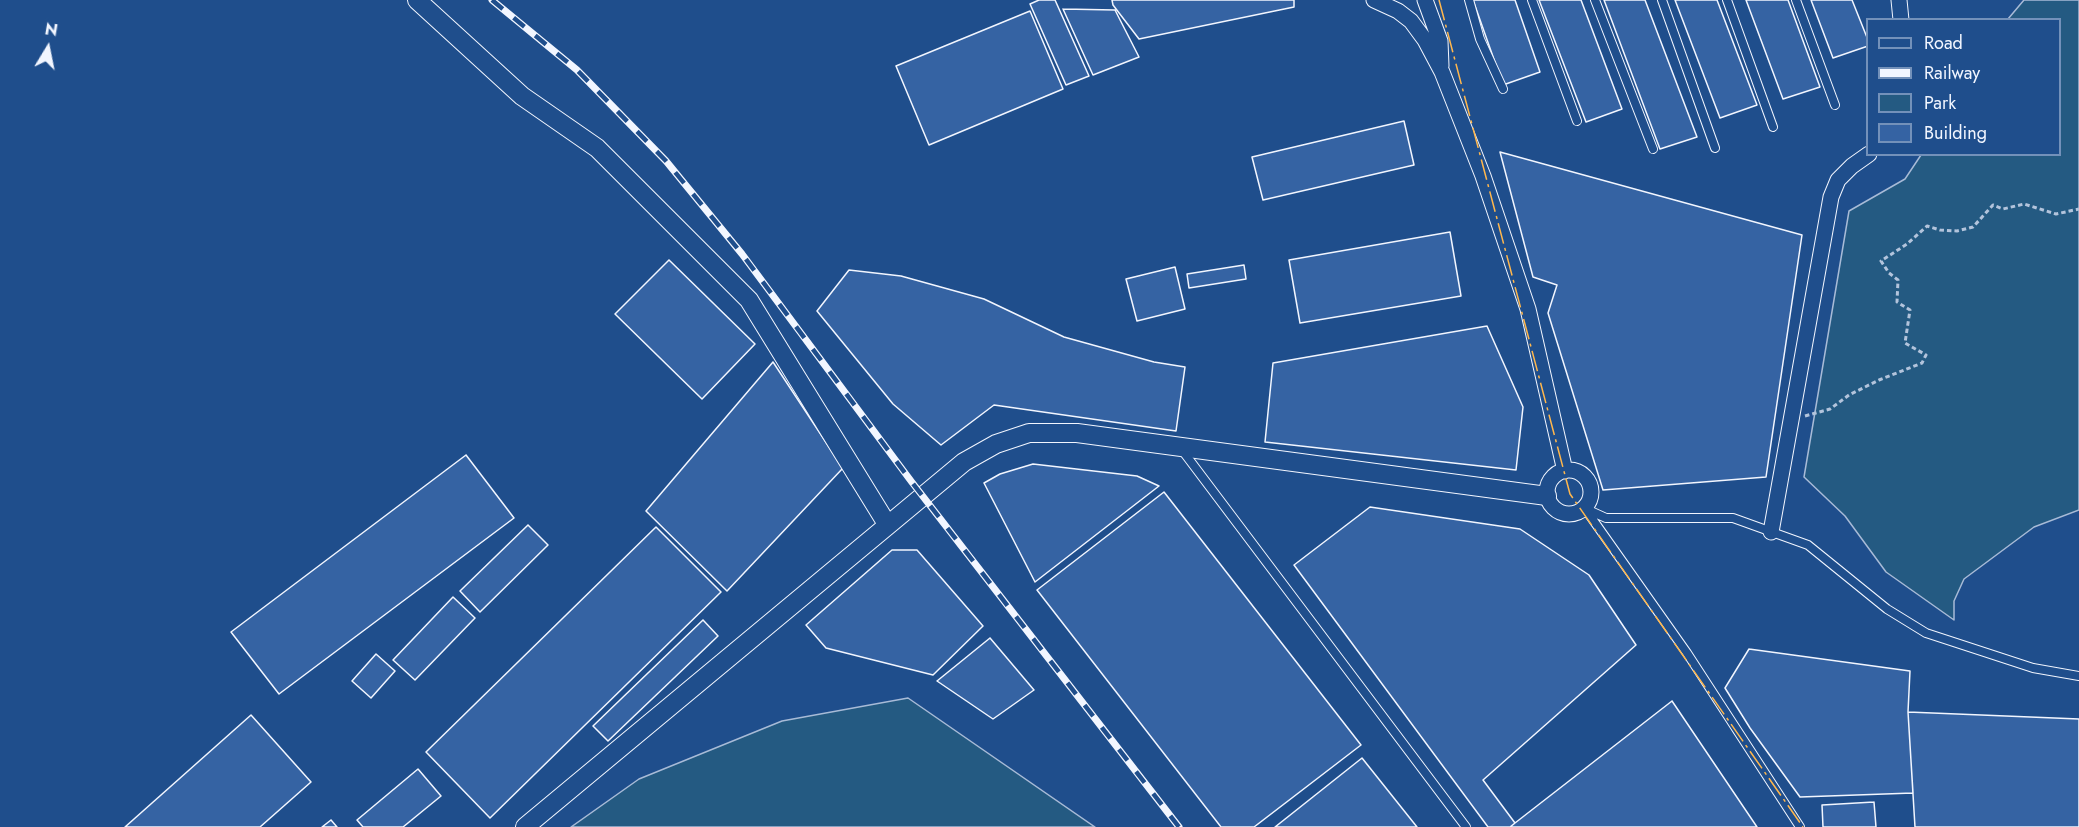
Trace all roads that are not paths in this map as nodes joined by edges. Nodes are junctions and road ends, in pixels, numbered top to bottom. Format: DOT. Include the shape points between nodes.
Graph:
graph roads {
  1 [pos="417,0"];
  2 [pos="1374,0"];
  3 [pos="1425,0"];
  4 [pos="1469,0"];
  5 [pos="1532,0"];
  6 [pos="1595,0"];
  7 [pos="1662,0"];
  8 [pos="1727,0"];
  9 [pos="1796,0"];
  10 [pos="1899,0"];
  11 [pos="1901,18"];
  12 [pos="1442,72"];
  13 [pos="1503,89"];
  14 [pos="1835,105"];
  15 [pos="1577,121"];
  16 [pos="1773,127"];
  17 [pos="1653,148"];
  18 [pos="1715,148"];
  19 [pos="1866,156"];
  20 [pos="1180,447"];
  21 [pos="1565,471"];
  22 [pos="1547,496"];
  23 [pos="1584,508"];
  24 [pos="887,524"];
  25 [pos="1771,532"];
  26 [pos="2079,676"];
  27 [pos="525,827"];
  28 [pos="1466,827"];
  29 [pos="1800,827"];
  1 -- 24 [label="street" via="522,96 597,148 749,300"];
  2 -- 12 [label="street" via="1411,21"];
  3 -- 12 [label="street" via="1440,41"];
  4 -- 13 [label="lane" via="1480,39"];
  5 -- 15 [label="lane"];
  6 -- 17 [label="lane"];
  7 -- 18 [label="lane"];
  8 -- 16 [label="lane"];
  9 -- 14 [label="lane"];
  10 -- 11 [label="street"];
  12 -- 21 [label="street" via="1483,176 1528,309"];
  19 -- 25 [label="street" via="1838,180 1831,197"];
  20 -- 22 [label="street"];
  20 -- 24 [label="street" via="1077,433 1029,433 996,444 964,462"];
  20 -- 28 [label="lane"];
  21 -- 22 [label="street" via="1549,482"];
  21 -- 23 [label="street" via="1579,473 1588,482 1591,496"];
  22 -- 23 [label="street" via="1553,508 1565,514"];
  23 -- 25 [label="lane" via="1606,518 1733,518"];
  23 -- 29 [label="lane" via="1687,653"];
  24 -- 27 [label="street"];
  25 -- 26 [label="lane" via="1808,545 1887,609 1926,633 2033,668"];
}
